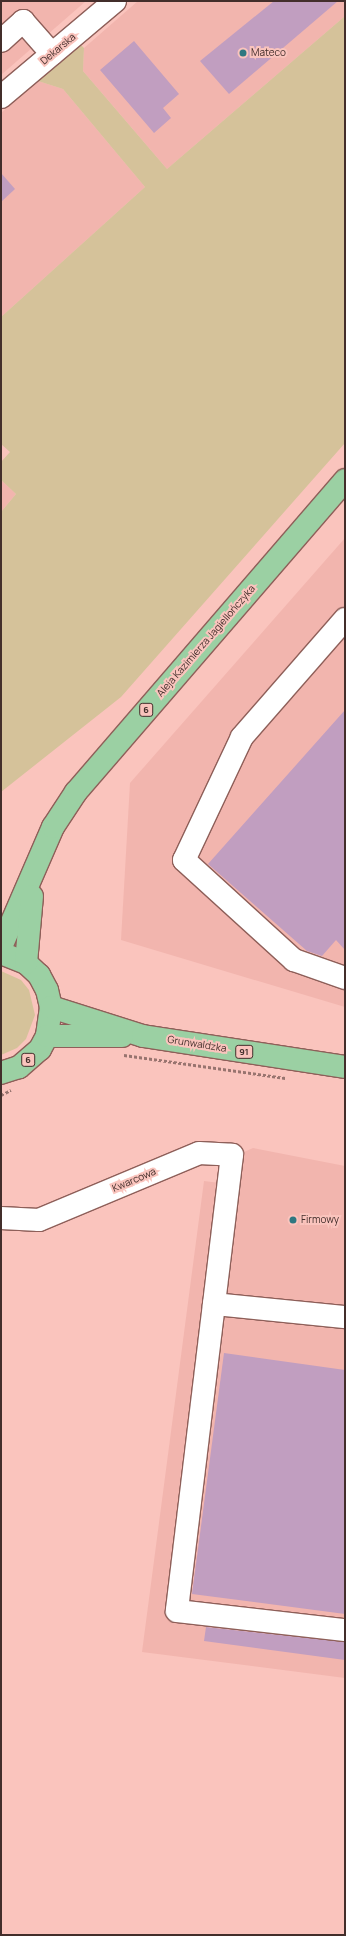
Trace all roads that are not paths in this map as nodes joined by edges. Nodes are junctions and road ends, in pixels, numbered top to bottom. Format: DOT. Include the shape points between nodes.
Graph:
graph roads {
  1 [pos="114,1"];
  2 [pos="1,41"];
  3 [pos="52,54"];
  4 [pos="1,97"];
  5 [pos="345,480"];
  6 [pos="345,619"];
  7 [pos="37,869"];
  8 [pos="1,947"];
  9 [pos="1,953"];
  10 [pos="26,963"];
  11 [pos="345,978"];
  12 [pos="51,1007"];
  13 [pos="47,1036"];
  14 [pos="143,1036"];
  15 [pos="345,1067"];
  16 [pos="6,1079"];
  17 [pos="1,1218"];
  18 [pos="214,1304"];
  19 [pos="345,1317"];
  20 [pos="345,1630"];
  1 -- 3 [label="street, Dekarska"];
  2 -- 3 [label="street" via="23,22"];
  3 -- 4 [label="street, Dekarska"];
  5 -- 7 [label="main road, Aleja Kazimierza Jagiellończyka / 6" via="76,792 53,827"];
  6 -- 11 [label="street" via="242,737 184,860 294,960"];
  7 -- 8 [label="main road, Aleja Kazimierza Jagiellończyka / 6"];
  7 -- 10 [label="main road, Aleja Kazimierza Jagiellończyka / 6" via="28,919"];
  9 -- 10 [label="main road, 6"];
  10 -- 12 [label="main road, 6" via="44,985"];
  12 -- 13 [label="main road, 6"];
  12 -- 14 [label="main road, Grunwaldzka / 91"];
  13 -- 14 [label="main road, Grunwaldzka / 91"];
  13 -- 16 [label="main road, 6" via="30,1059"];
  14 -- 15 [label="main road, Grunwaldzka / 91"];
  17 -- 18 [label="street, Kwarcowa" via="39,1220 199,1153 232,1154"];
  18 -- 19 [label="street"];
  18 -- 20 [label="street" via="177,1611"];
}
